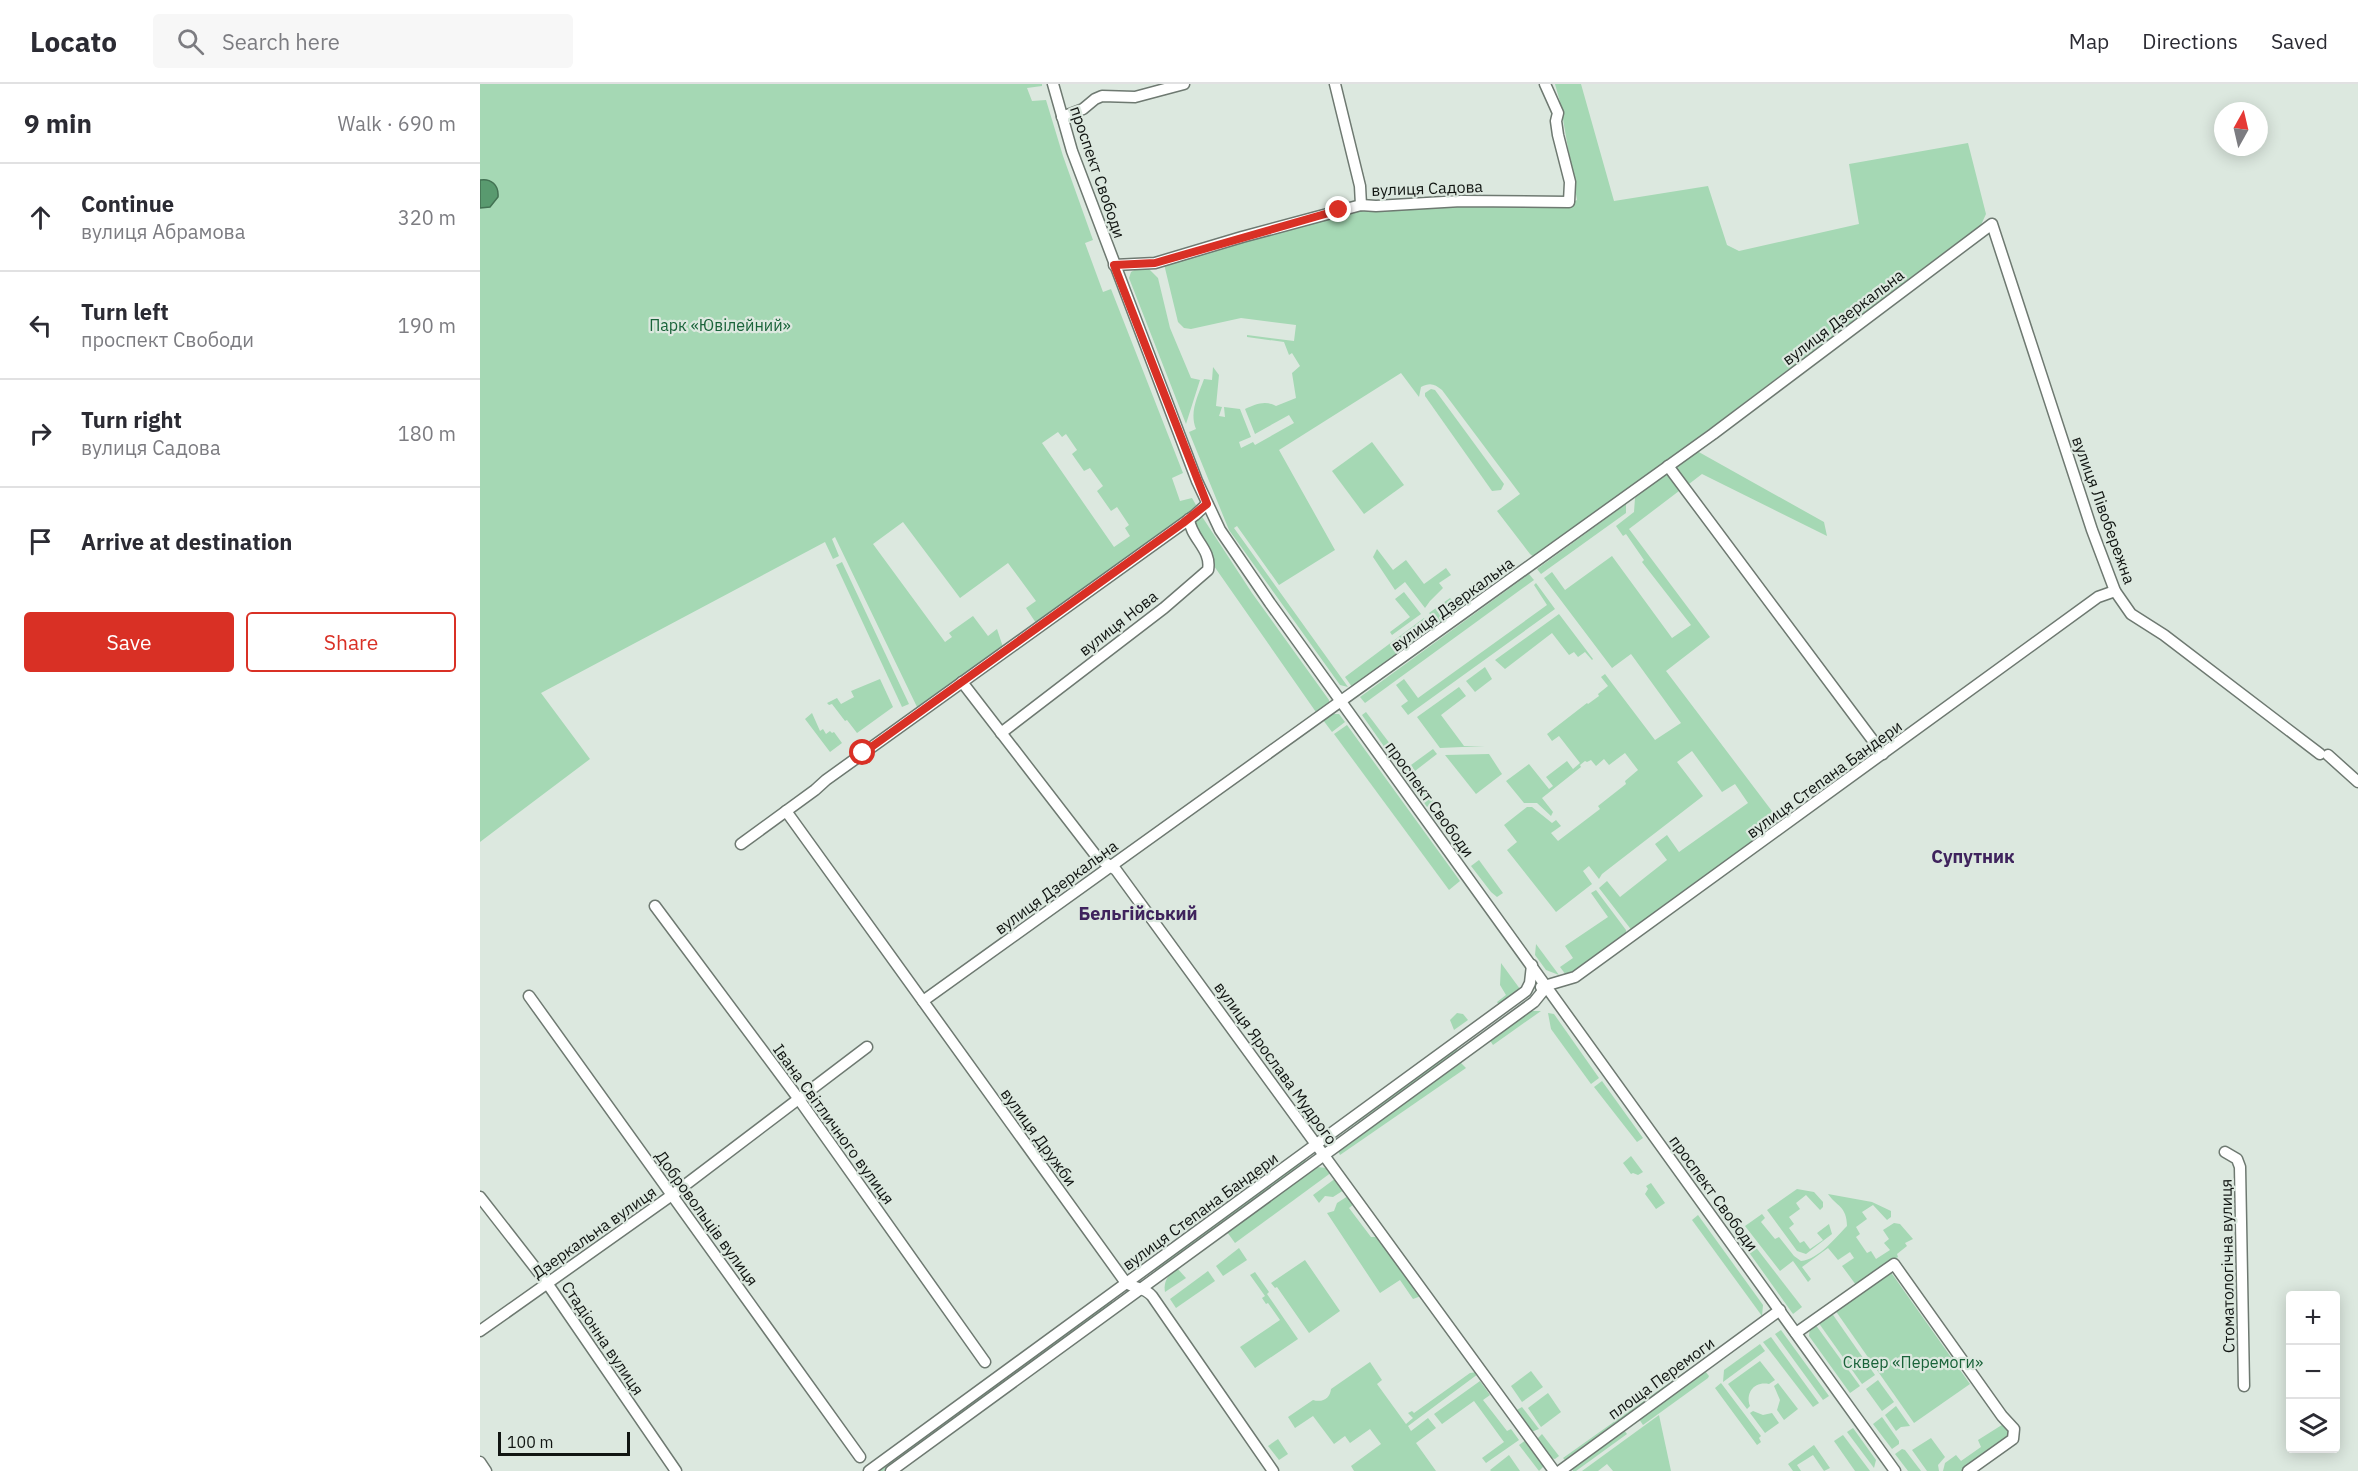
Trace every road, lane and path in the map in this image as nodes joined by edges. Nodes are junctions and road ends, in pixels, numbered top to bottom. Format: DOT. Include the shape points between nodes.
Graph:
graph roads {
  1 [pos="1053,84"];
  2 [pos="1184,84"];
  3 [pos="1335,84"];
  4 [pos="1545,84"];
  5 [pos="1062,117"];
  6 [pos="1361,205"];
  7 [pos="1992,224"];
  8 [pos="1114,265"];
  9 [pos="1668,466"];
  10 [pos="1207,504"];
  11 [pos="1189,519"];
  12 [pos="2115,591"];
  13 [pos="962,682"];
  14 [pos="1341,702"];
  15 [pos="1001,733"];
  16 [pos="1883,754"];
  17 [pos="2358,782"];
  18 [pos="786,811"];
  19 [pos="741,844"];
  20 [pos="1110,866"];
  21 [pos="655,906"];
  22 [pos="1532,965"];
  23 [pos="1547,986"];
  24 [pos="1526,991"];
  25 [pos="529,996"];
  26 [pos="923,1001"];
  27 [pos="1534,1002"];
  28 [pos="1560,1004"];
  29 [pos="1458,1041"];
  30 [pos="867,1047"];
  31 [pos="1465,1052"];
  32 [pos="798,1098"];
  33 [pos="1317,1144"];
  34 [pos="2225,1152"];
  35 [pos="1324,1155"];
  36 [pos="672,1195"];
  37 [pos="480,1197"];
  38 [pos="547,1283"];
  39 [pos="1126,1283"];
  40 [pos="1142,1288"];
  41 [pos="1780,1310"];
  42 [pos="480,1331"];
  43 [pos="1796,1333"];
  44 [pos="986,1362"];
  45 [pos="2244,1386"];
  46 [pos="860,1457"];
  47 [pos="480,1462"];
  48 [pos="1890,1469"];
  49 [pos="486,1471"];
  50 [pos="676,1471"];
  51 [pos="869,1471"];
  52 [pos="891,1471"];
  53 [pos="1273,1471"];
  54 [pos="1559,1471"];
  55 [pos="1968,1471"];
  1 -- 5 [label="street, проспект Свободи"];
  2 -- 5 [label="street" via="1135,97 1102,96"];
  3 -- 6 [label="street" via="1360,186"];
  4 -- 6 [label="street, вулиця Садова" via="1558,113 1558,135 1570,182 1569,202"];
  5 -- 8 [label="street, проспект Свободи"];
  6 -- 8 [label="street, вулиця Садова" via="1155,263"];
  7 -- 9 [label="street, вулиця Дзеркальна"];
  7 -- 12 [label="street, вулиця Лівобережна"];
  8 -- 10 [label="street, проспект Свободи"];
  9 -- 14 [label="street, вулиця Дзеркальна"];
  9 -- 16 [label="street"];
  10 -- 11 [label="street"];
  10 -- 14 [label="street, проспект Свободи" via="1251,576"];
  11 -- 13 [label="street"];
  11 -- 15 [label="street, вулиця Нова" via="1209,557 1208,570"];
  12 -- 16 [label="street, вулиця Степана Бандери" via="2098,597"];
  12 -- 17 [label="street, вулиця Лівобережна" via="2131,614"];
  13 -- 15 [label="street, вулиця Ярослава Мудрого"];
  13 -- 18 [label="street"];
  14 -- 20 [label="street, вулиця Дзеркальна"];
  14 -- 22 [label="street, проспект Свободи"];
  15 -- 20 [label="street, вулиця Ярослава Мудрого" via="1097,857"];
  16 -- 23 [label="street, вулиця Степана Бандери" via="1575,977"];
  18 -- 19 [label="street"];
  18 -- 26 [label="street, вулиця Дружби"];
  20 -- 26 [label="street, вулиця Дзеркальна"];
  20 -- 33 [label="street, вулиця Ярослава Мудрого"];
  21 -- 32 [label="street, Івана Світличного вулиця"];
  22 -- 23 [label="street, проспект Свободи"];
  22 -- 24 [label="street"];
  23 -- 24 [label="street, вулиця Степана Бандери"];
  23 -- 27 [label="street, вулиця Степана Бандери"];
  23 -- 28 [label="street, проспект Свободи"];
  24 -- 29 [label="street, вулиця Степана Бандери"];
  25 -- 36 [label="street, Добровольців вулиця"];
  26 -- 39 [label="street, вулиця Дружби"];
  27 -- 28 [label="street"];
  27 -- 31 [label="street, вулиця Степана Бандери"];
  28 -- 41 [label="street, проспект Свободи"];
  29 -- 31 [label="street"];
  29 -- 33 [label="street, вулиця Степана Бандери"];
  30 -- 32 [label="street, Дзеркальна вулиця"];
  31 -- 35 [label="street, вулиця Степана Бандери"];
  32 -- 36 [label="street, Дзеркальна вулиця"];
  32 -- 44 [label="street, Івана Світличного вулиця"];
  33 -- 35 [label="street, вулиця Ярослава Мудрого"];
  33 -- 39 [label="street, вулиця Степана Бандери"];
  34 -- 45 [label="street, Стоматологічна вулиця" via="2240,1167"];
  35 -- 40 [label="street, вулиця Степана Бандери"];
  35 -- 54 [label="street, вулиця Ярослава Мудрого"];
  36 -- 38 [label="street, Дзеркальна вулиця"];
  36 -- 46 [label="street, Добровольців вулиця"];
  37 -- 38 [label="street, Стадіонна вулиця"];
  38 -- 42 [label="street, Дзеркальна вулиця"];
  38 -- 50 [label="street, Стадіонна вулиця"];
  39 -- 40 [label="street"];
  39 -- 51 [label="street, вулиця Степана Бандери"];
  40 -- 52 [label="street, вулиця Степана Бандери"];
  40 -- 53 [label="street" via="1152,1296"];
  41 -- 43 [label="street, проспект Свободи"];
  41 -- 54 [label="street, площа Перемоги"];
  43 -- 48 [label="street, проспект Свободи"];
  43 -- 55 [label="street" via="1894,1264 2014,1429 2013,1439"];
  47 -- 49 [label="street"];
}
